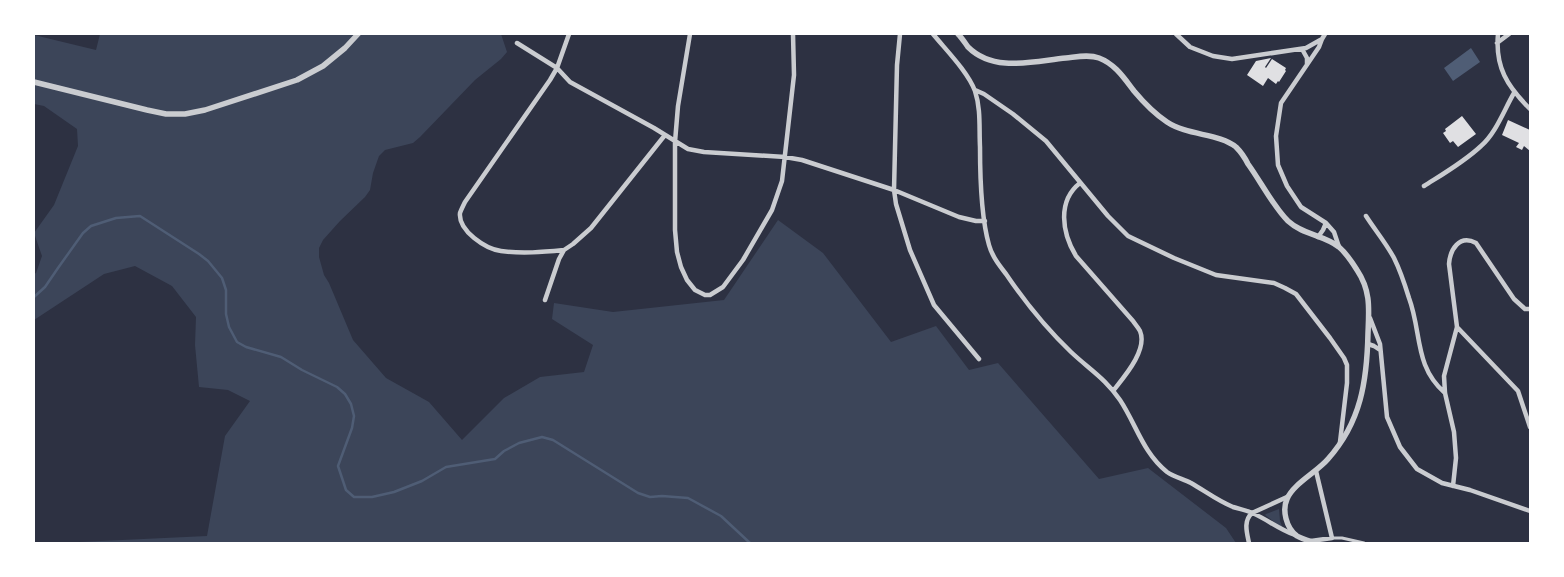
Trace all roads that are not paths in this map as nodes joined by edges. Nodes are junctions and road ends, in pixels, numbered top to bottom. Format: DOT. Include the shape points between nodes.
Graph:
graph roads {
  1 [pos="358,34"];
  2 [pos="569,34"];
  3 [pos="690,34"];
  4 [pos="793,34"];
  5 [pos="900,34"];
  6 [pos="932,34"];
  7 [pos="958,34"];
  8 [pos="1176,34"];
  9 [pos="1325,34"];
  10 [pos="1498,34"];
  11 [pos="1509,34"];
  12 [pos="1322,39"];
  13 [pos="517,43"];
  14 [pos="1497,43"];
  15 [pos="1302,49"];
  16 [pos="1308,65"];
  17 [pos="557,68"];
  18 [pos="34,82"];
  19 [pos="974,90"];
  20 [pos="1514,93"];
  21 [pos="1530,109"];
  22 [pos="665,136"];
  23 [pos="675,142"];
  24 [pos="785,157"];
  25 [pos="1080,182"];
  26 [pos="1424,186"];
  27 [pos="894,190"];
  28 [pos="1366,216"];
  29 [pos="985,221"];
  30 [pos="1326,223"];
  31 [pos="1318,237"];
  32 [pos="1339,247"];
  33 [pos="564,250"];
  34 [pos="545,300"];
  35 [pos="1530,310"];
  36 [pos="1369,316"];
  37 [pos="1457,328"];
  38 [pos="1368,344"];
  39 [pos="1380,350"];
  40 [pos="979,359"];
  41 [pos="1113,391"];
  42 [pos="1445,393"];
  43 [pos="1530,427"];
  44 [pos="1340,444"];
  45 [pos="1316,471"];
  46 [pos="1454,486"];
  47 [pos="1287,497"];
  48 [pos="1530,511"];
  49 [pos="1252,513"];
  50 [pos="1297,536"];
  51 [pos="1332,538"];
  52 [pos="1313,542"];
  53 [pos="1249,543"];
  54 [pos="1364,543"];
  1 -- 18 [label="street" via="323,66 297,80 185,114 147,110"];
  2 -- 17 [label="street"];
  3 -- 23 [label="street"];
  4 -- 24 [label="street" via="794,75"];
  5 -- 27 [label="street"];
  6 -- 19 [label="street" via="962,69"];
  7 -- 31 [label="street" via="978,55 999,64 1092,56 1107,62 1117,69 1144,103 1175,127 1235,146 1280,212 1300,230"];
  8 -- 15 [label="street" via="1190,47 1232,59"];
  9 -- 12 [label="street"];
  10 -- 14 [label="street"];
  11 -- 14 [label="street"];
  12 -- 15 [label="street"];
  12 -- 16 [label="street"];
  13 -- 17 [label="street"];
  14 -- 20 [label="street" via="1501,68"];
  15 -- 16 [label="street"];
  16 -- 30 [label="street" via="1281,103 1276,136 1278,165 1301,207"];
  17 -- 22 [label="street" via="570,82"];
  17 -- 33 [label="street" via="460,214 471,236 498,250 526,253"];
  19 -- 25 [label="street" via="1036,132"];
  19 -- 29 [label="street" via="980,107"];
  20 -- 21 [label="street"];
  20 -- 26 [label="street" via="1482,146"];
  22 -- 23 [label="street"];
  22 -- 33 [label="street" via="591,228"];
  23 -- 24 [label="street" via="704,152"];
  23 -- 24 [label="street" via="677,252 687,280 695,290 705,295 723,287 755,240 772,210 782,181"];
  24 -- 27 [label="street"];
  25 -- 41 [label="street" via="1070,192 1065,206 1065,230 1071,248 1140,330 1140,350"];
  25 -- 44 [label="street" via="1118,227 1142,244 1216,275 1274,283 1296,294 1347,365"];
  27 -- 29 [label="street" via="959,217"];
  27 -- 40 [label="street" via="910,250 934,305"];
  28 -- 42 [label="street" via="1394,259 1415,314 1422,360 1428,374"];
  29 -- 41 [label="street" via="993,254 1026,302 1072,353"];
  30 -- 31 [label="street"];
  30 -- 32 [label="street" via="1334,232"];
  31 -- 32 [label="street"];
  32 -- 36 [label="street" via="1364,282 1369,297"];
  33 -- 34 [label="street"];
  35 -- 37 [label="street" via="1514,299 1476,243 1461,241 1452,250 1449,264"];
  36 -- 38 [label="street"];
  36 -- 39 [label="street"];
  37 -- 42 [label="street" via="1444,376"];
  37 -- 43 [label="street" via="1518,391"];
  38 -- 39 [label="street"];
  38 -- 44 [label="street" via="1364,388 1353,422"];
  39 -- 46 [label="street" via="1387,417 1400,447 1417,469"];
  41 -- 49 [label="street" via="1140,439 1166,471 1233,507"];
  42 -- 46 [label="street" via="1454,432"];
  44 -- 45 [label="street"];
  45 -- 47 [label="street"];
  45 -- 51 [label="street"];
  46 -- 48 [label="street"];
  47 -- 49 [label="street"];
  47 -- 50 [label="street" via="1286,521"];
  49 -- 50 [label="street"];
  49 -- 53 [label="street" via="1246,520"];
  50 -- 52 [label="street"];
  51 -- 52 [label="street"];
  51 -- 54 [label="street"];
}
